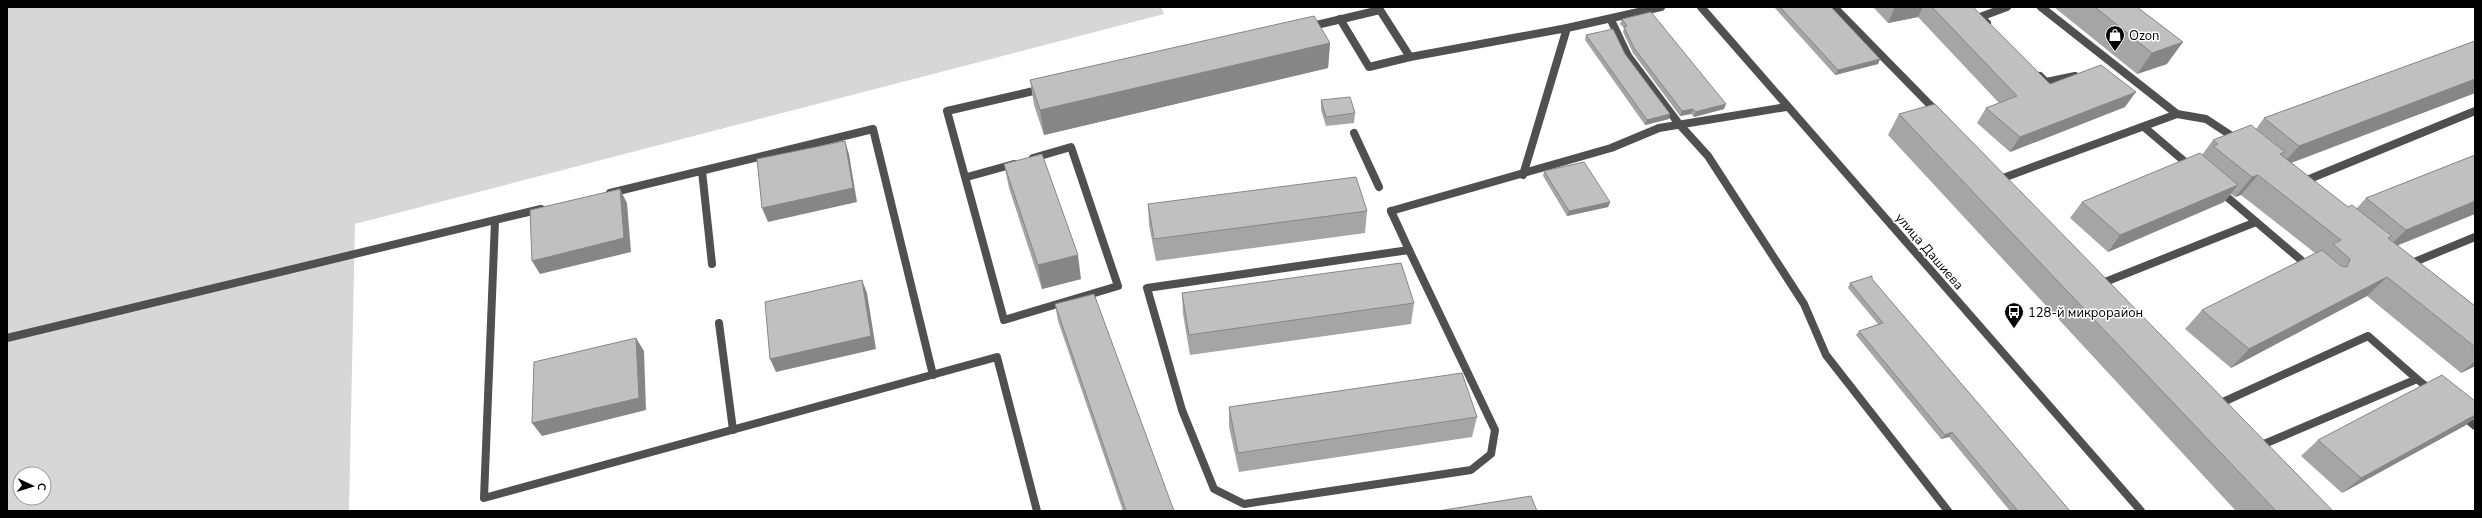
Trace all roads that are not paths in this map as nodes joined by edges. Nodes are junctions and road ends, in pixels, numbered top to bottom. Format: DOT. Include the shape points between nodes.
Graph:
graph roads {
  1 [pos="1661,7"];
  2 [pos="1701,7"];
  3 [pos="1834,7"];
  4 [pos="2007,7"];
  5 [pos="2041,7"];
  6 [pos="1340,19"];
  7 [pos="1611,20"];
  8 [pos="1302,28"];
  9 [pos="1567,28"];
  10 [pos="1991,28"];
  11 [pos="1410,57"];
  12 [pos="2118,67"];
  13 [pos="2103,70"];
  14 [pos="2035,71"];
  15 [pos="2082,75"];
  16 [pos="1047,88"];
  17 [pos="1786,107"];
  18 [pos="2475,111"];
  19 [pos="2177,114"];
  20 [pos="1944,119"];
  21 [pos="1679,124"];
  22 [pos="2144,127"];
  23 [pos="1354,133"];
  24 [pos="2247,147"];
  25 [pos="702,171"];
  26 [pos="2197,172"];
  27 [pos="1523,175"];
  28 [pos="967,177"];
  29 [pos="2003,178"];
  30 [pos="1379,187"];
  31 [pos="2215,187"];
  32 [pos="2300,190"];
  33 [pos="602,195"];
  34 [pos="548,208"];
  35 [pos="494,221"];
  36 [pos="2256,222"];
  37 [pos="2475,237"];
  38 [pos="1409,250"];
  39 [pos="712,264"];
  40 [pos="2314,271"];
  41 [pos="2404,274"];
  42 [pos="2105,282"];
  43 [pos="719,323"];
  44 [pos="7,338"];
  45 [pos="933,375"];
  46 [pos="2417,379"];
  47 [pos="2440,398"];
  48 [pos="2223,402"];
  49 [pos="2458,412"];
  50 [pos="2475,426"];
  51 [pos="733,430"];
  52 [pos="2264,444"];
  53 [pos="1036,511"];
  54 [pos="1948,511"];
  55 [pos="2141,511"];
  1 -- 7 [label="street"];
  2 -- 17 [label="street, улица Дашиева"];
  3 -- 20 [label="street"];
  4 -- 10 [label="street" via="1980,16"];
  5 -- 12 [label="street"];
  6 -- 8 [label="street"];
  6 -- 11 [label="street" via="1380,10"];
  6 -- 11 [label="street" via="1369,67"];
  7 -- 9 [label="street"];
  7 -- 21 [label="street" via="1628,56"];
  9 -- 11 [label="street"];
  9 -- 27 [label="street" via="1553,65 1541,119"];
  12 -- 13 [label="street"];
  12 -- 19 [label="street"];
  14 -- 15 [label="street" via="2046,82"];
  16 -- 28 [label="street" via="947,111"];
  17 -- 21 [label="street"];
  17 -- 55 [label="street, улица Дашиева"];
  18 -- 32 [label="street" via="2294,185"];
  19 -- 22 [label="street"];
  19 -- 24 [label="street" via="2206,119"];
  21 -- 27 [label="street" via="1659,128 1611,148"];
  21 -- 54 [label="street" via="1708,156 1804,304 1826,356"];
  22 -- 26 [label="street"];
  22 -- 29 [label="street"];
  23 -- 30 [label="street"];
  25 -- 33 [label="street"];
  25 -- 39 [label="street"];
  25 -- 45 [label="street" via="873,129"];
  27 -- 38 [label="street" via="1391,212"];
  28 -- 28 [label="street" via="1004,320 1118,286 1071,147"];
  31 -- 36 [label="street"];
  34 -- 35 [label="street"];
  35 -- 44 [label="street"];
  35 -- 51 [label="street" via="484,498"];
  36 -- 40 [label="street"];
  36 -- 42 [label="street"];
  37 -- 41 [label="street" via="2398,269"];
  38 -- 38 [label="street" via="1495,430 1491,454 1471,470 1244,504 1214,489 1182,410 1147,288"];
  43 -- 51 [label="street"];
  45 -- 51 [label="street"];
  45 -- 53 [label="street" via="997,357"];
  46 -- 47 [label="street"];
  46 -- 48 [label="street" via="2368,336"];
  46 -- 52 [label="street"];
  49 -- 50 [label="street"];
}
